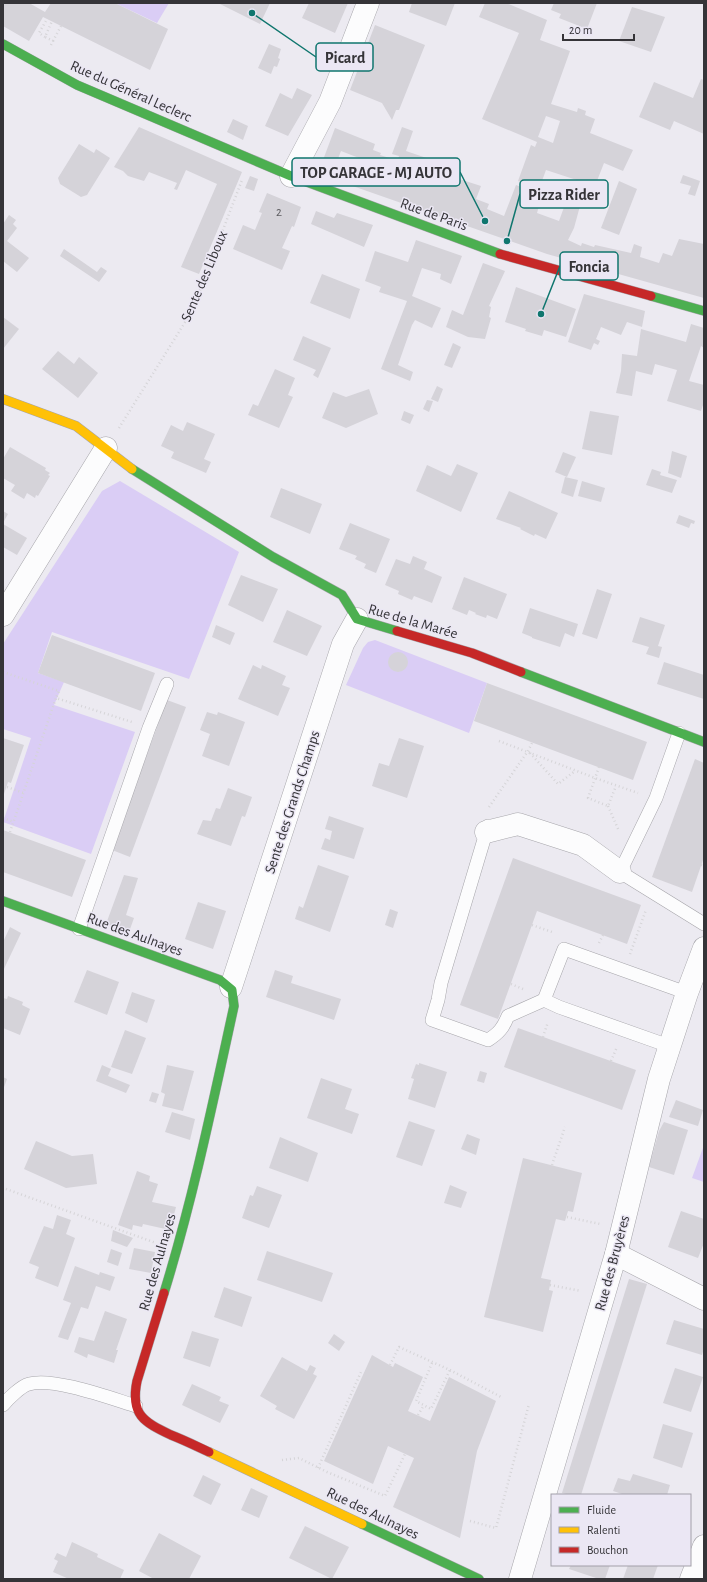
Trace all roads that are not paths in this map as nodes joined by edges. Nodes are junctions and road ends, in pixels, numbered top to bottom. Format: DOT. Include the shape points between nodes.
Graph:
graph roads {
  1 [pos="368,3"];
  2 [pos="3,44"];
  3 [pos="250,159"];
  4 [pos="291,176"];
  5 [pos="704,311"];
  6 [pos="3,398"];
  7 [pos="106,448"];
  8 [pos="3,615"];
  9 [pos="357,620"];
  10 [pos="167,684"];
  11 [pos="679,733"];
  12 [pos="704,742"];
  13 [pos="488,827"];
  14 [pos="620,872"];
  15 [pos="3,901"];
  16 [pos="704,924"];
  17 [pos="78,929"];
  18 [pos="704,948"];
  19 [pos="231,987"];
  20 [pos="687,993"];
  21 [pos="544,1000"];
  22 [pos="669,1046"];
  23 [pos="616,1254"];
  24 [pos="704,1299"];
  25 [pos="3,1405"];
  26 [pos="136,1406"];
  27 [pos="704,1546"];
  28 [pos="478,1579"];
  29 [pos="520,1579"];
  30 [pos="691,1579"];
  1 -- 4 [label="street" via="330,102"];
  2 -- 3 [label="street, Rue du Général Leclerc" via="77,84"];
  3 -- 4 [label="street, Rue de Paris"];
  4 -- 5 [label="street, Rue de Paris" via="507,256"];
  6 -- 7 [label="street, Rue de la Marée" via="76,426"];
  7 -- 8 [label="street"];
  7 -- 9 [label="street, Rue de la Marée" via="134,470 273,557 342,595"];
  9 -- 11 [label="street, Rue de la Marée" via="472,653"];
  9 -- 19 [label="street, Sente des Grands Champs" via="343,644"];
  10 -- 17 [label="lane"];
  11 -- 12 [label="street, Rue de la Marée"];
  11 -- 14 [label="lane" via="656,798"];
  13 -- 14 [label="street" via="518,824 583,845"];
  13 -- 21 [label="lane" via="432,1020 488,1040 504,1027 508,1016"];
  14 -- 16 [label="lane"];
  15 -- 17 [label="street, Rue des Aulnayes"];
  17 -- 19 [label="street, Rue des Aulnayes" via="220,980"];
  18 -- 20 [label="street, Rue des Bruyères"];
  19 -- 26 [label="street, Rue des Aulnayes" via="234,1006 207,1130 177,1250 137,1381 134,1394"];
  20 -- 21 [label="lane" via="564,949"];
  20 -- 22 [label="street, Rue des Bruyères"];
  21 -- 22 [label="lane"];
  22 -- 23 [label="street, Rue des Bruyères"];
  23 -- 24 [label="street"];
  23 -- 29 [label="street, Rue des Bruyères"];
  25 -- 26 [label="lane" via="28,1384 52,1382"];
  26 -- 28 [label="street, Rue des Aulnayes" via="144,1419 157,1428"];
  27 -- 30 [label="street"];
}
